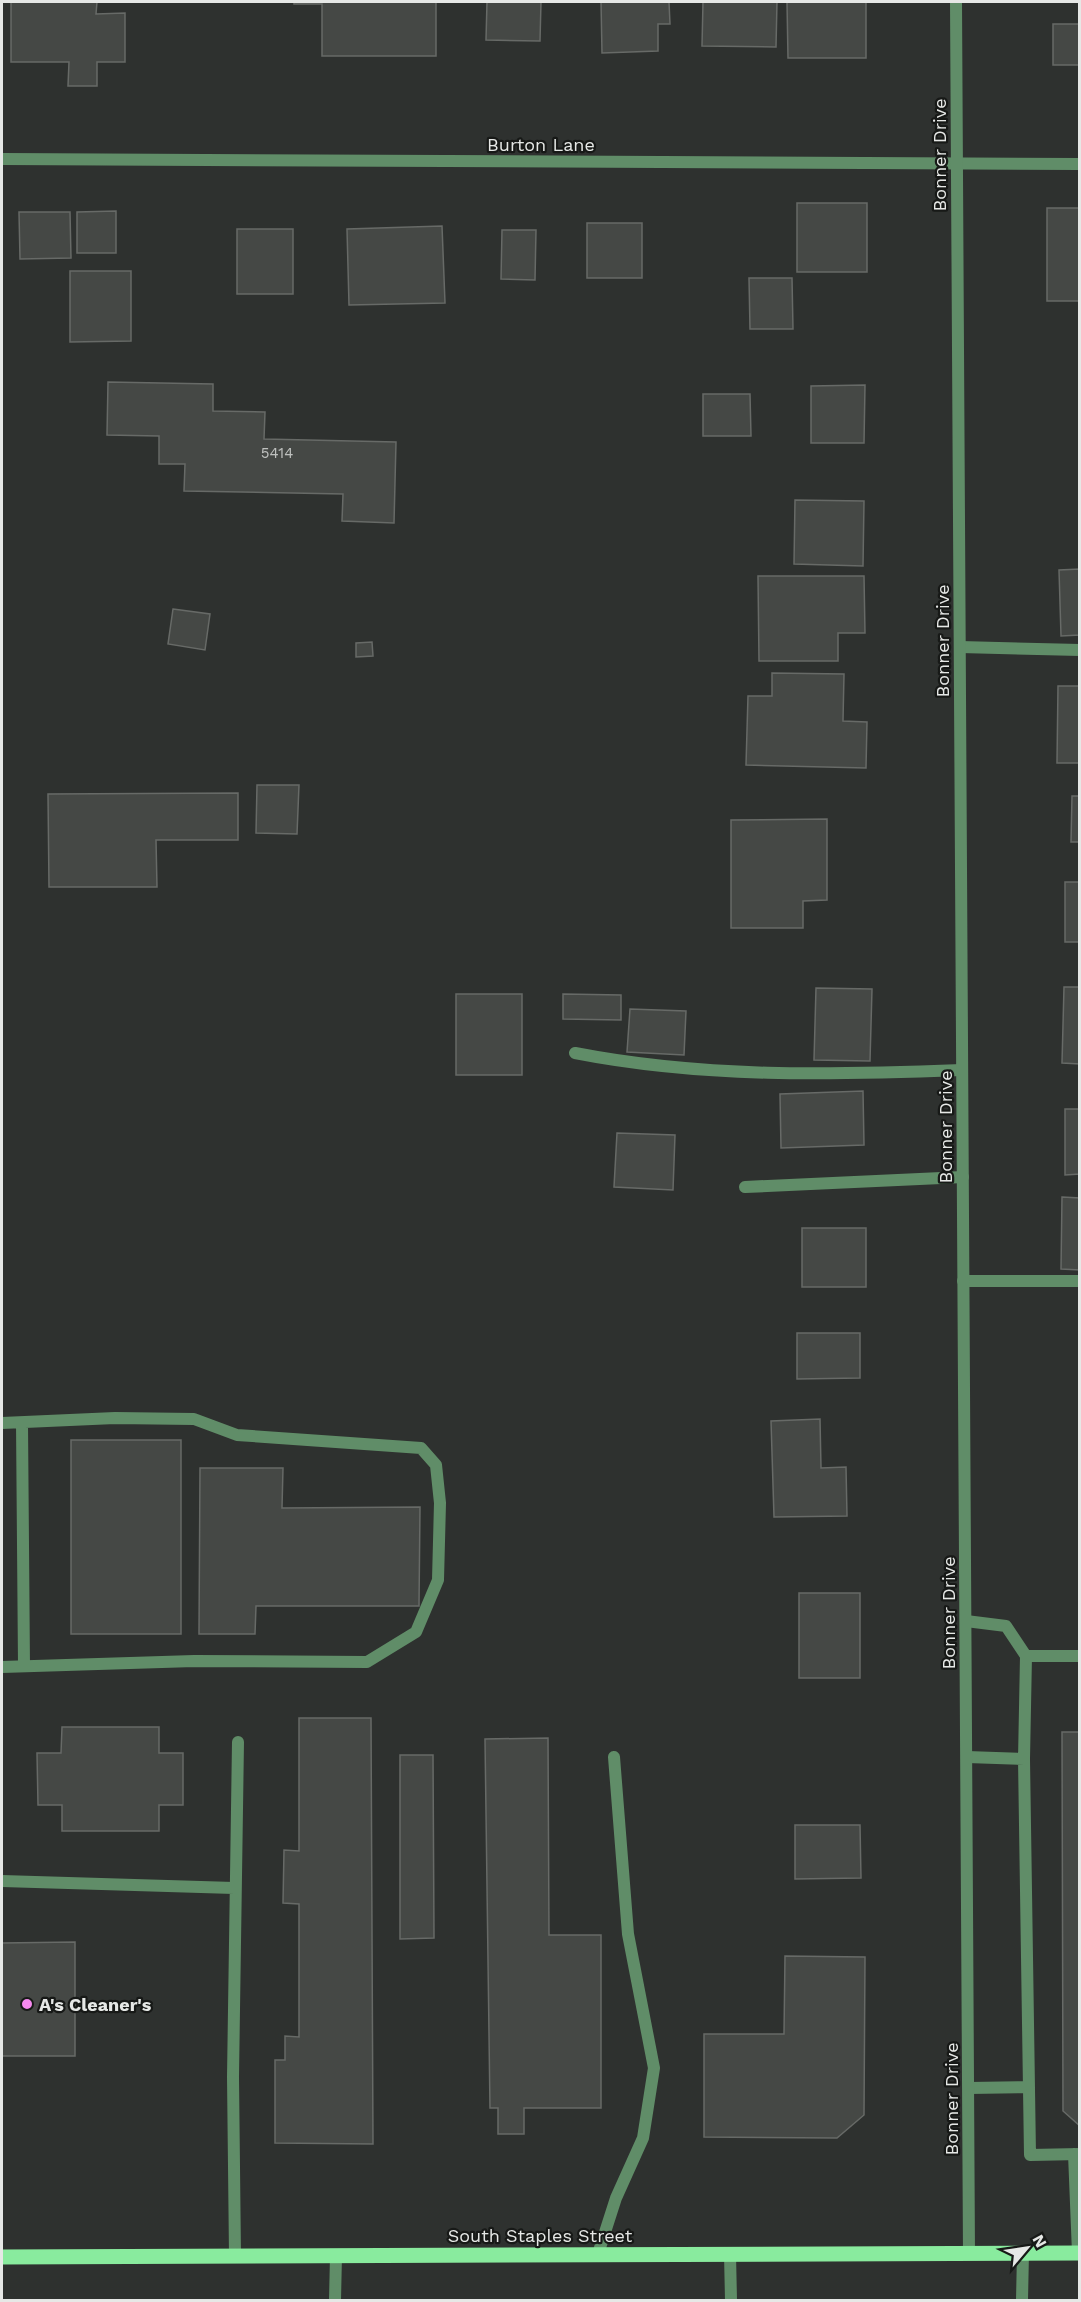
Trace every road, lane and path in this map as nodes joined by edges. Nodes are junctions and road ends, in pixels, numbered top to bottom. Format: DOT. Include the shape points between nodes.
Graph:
graph roads {
  1 [pos="956,2"];
  2 [pos="2,159"];
  3 [pos="1080,164"];
  4 [pos="957,165"];
  5 [pos="960,647"];
  6 [pos="1080,650"];
  7 [pos="574,1053"];
  8 [pos="962,1070"];
  9 [pos="963,1177"];
  10 [pos="745,1187"];
  11 [pos="963,1281"];
  12 [pos="1080,1281"];
  13 [pos="2,1423"];
  14 [pos="22,1423"];
  15 [pos="966,1621"];
  16 [pos="1026,1656"];
  17 [pos="1080,1656"];
  18 [pos="24,1666"];
  19 [pos="2,1667"];
  20 [pos="238,1742"];
  21 [pos="614,1757"];
  22 [pos="967,1757"];
  23 [pos="1024,1759"];
  24 [pos="2,1881"];
  25 [pos="234,1888"];
  26 [pos="1029,2087"];
  27 [pos="969,2088"];
  28 [pos="1077,2154"];
  29 [pos="969,2253"];
  30 [pos="1023,2253"];
  31 [pos="1079,2253"];
  32 [pos="598,2254"];
  33 [pos="730,2254"];
  34 [pos="235,2256"];
  35 [pos="336,2256"];
  36 [pos="2,2257"];
  37 [pos="335,2301"];
  38 [pos="731,2301"];
  39 [pos="1022,2301"];
  1 -- 4 [label="street, Bonner Drive"];
  2 -- 4 [label="street, Burton Lane"];
  3 -- 4 [label="street, Burton Lane"];
  4 -- 5 [label="street, Bonner Drive"];
  5 -- 6 [label="street"];
  5 -- 8 [label="street, Bonner Drive"];
  7 -- 8 [label="street" via="632,1065 744,1074"];
  8 -- 9 [label="street, Bonner Drive"];
  9 -- 10 [label="street"];
  9 -- 11 [label="street, Bonner Drive"];
  11 -- 12 [label="street"];
  11 -- 15 [label="street, Bonner Drive"];
  13 -- 14 [label="street"];
  14 -- 18 [label="street"];
  14 -- 18 [label="street" via="194,1419 237,1435 421,1448 435,1465 440,1503 438,1580 416,1632 367,1662 194,1661"];
  15 -- 16 [label="street" via="1006,1626"];
  15 -- 22 [label="street, Bonner Drive"];
  16 -- 17 [label="street"];
  16 -- 23 [label="street"];
  18 -- 19 [label="street"];
  20 -- 25 [label="street"];
  21 -- 32 [label="street" via="628,1934 654,2068 643,2138 616,2198"];
  22 -- 23 [label="street"];
  22 -- 27 [label="street, Bonner Drive"];
  23 -- 26 [label="street"];
  24 -- 25 [label="street"];
  25 -- 34 [label="street"];
  26 -- 27 [label="street"];
  26 -- 28 [label="street" via="1030,2155"];
  27 -- 29 [label="street, Bonner Drive"];
  28 -- 31 [label="street"];
  29 -- 30 [label="main road, South Staples Street"];
  29 -- 33 [label="main road, South Staples Street"];
  30 -- 31 [label="main road, South Staples Street"];
  30 -- 39 [label="street"];
  32 -- 33 [label="main road, South Staples Street"];
  32 -- 35 [label="main road, South Staples Street"];
  33 -- 38 [label="street"];
  34 -- 35 [label="main road, South Staples Street"];
  34 -- 36 [label="main road, South Staples Street"];
  35 -- 37 [label="street"];
}
